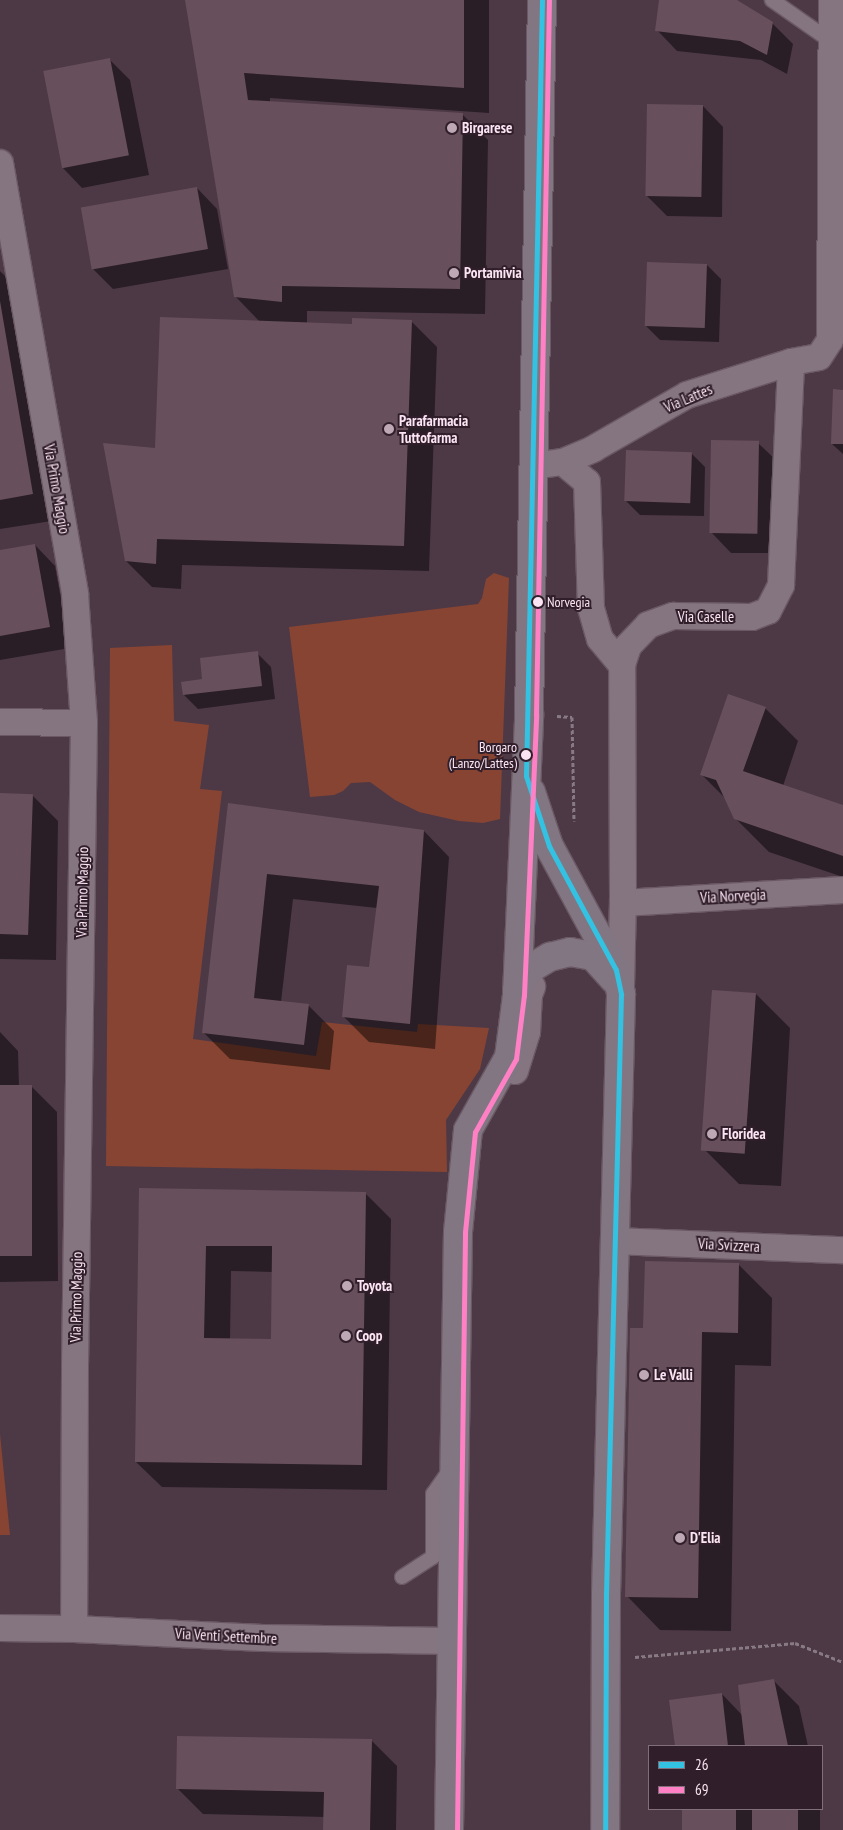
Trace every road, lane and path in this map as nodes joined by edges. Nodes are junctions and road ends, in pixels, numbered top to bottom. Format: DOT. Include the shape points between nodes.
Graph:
graph roads {
  1 [pos="542,0"];
  2 [pos="772,0"];
  3 [pos="832,0"];
  4 [pos="832,42"];
  5 [pos="0,163"];
  6 [pos="837,340"];
  7 [pos="791,362"];
  8 [pos="563,462"];
  9 [pos="533,466"];
  10 [pos="622,665"];
  11 [pos="529,715"];
  12 [pos="0,722"];
  13 [pos="84,723"];
  14 [pos="526,776"];
  15 [pos="574,824"];
  16 [pos="843,890"];
  17 [pos="624,903"];
  18 [pos="517,990"];
  19 [pos="621,994"];
  20 [pos="615,1241"];
  21 [pos="843,1250"];
  22 [pos="454,1463"];
  23 [pos="402,1577"];
  24 [pos="0,1628"];
  25 [pos="74,1628"];
  26 [pos="452,1641"];
  27 [pos="607,1660"];
  28 [pos="843,1662"];
  29 [pos="449,1830"];
  30 [pos="458,1830"];
  31 [pos="598,1830"];
  32 [pos="605,1830"];
  1 -- 9 [label="street"];
  2 -- 4 [label="lane"];
  3 -- 4 [label="street"];
  4 -- 6 [label="street"];
  5 -- 13 [label="street, Via Primo Maggio" via="75,594"];
  6 -- 7 [label="street, Via Lattes" via="819,357"];
  7 -- 8 [label="street, Via Lattes" via="687,395 593,449"];
  7 -- 10 [label="street, Via Caselle" via="781,585 768,611 752,617 673,616 648,625 628,646"];
  8 -- 9 [label="street, Via Lattes"];
  8 -- 10 [label="street" via="587,482 590,608 600,639"];
  9 -- 11 [label="street"];
  10 -- 17 [label="street, Via Caselle"];
  11 -- 14 [label="street"];
  11 -- 15 [label="path" via="572,717"];
  12 -- 13 [label="street"];
  13 -- 25 [label="street, Via Primo Maggio"];
  14 -- 18 [label="street"];
  14 -- 19 [label="street" via="549,846 616,970"];
  16 -- 17 [label="street, Via Norvegia"];
  17 -- 19 [label="street, Via Caselle"];
  18 -- 19 [label="street" via="528,970 550,957 570,952 593,956 612,975"];
  18 -- 22 [label="street" via="509,1056 468,1130 458,1232"];
  19 -- 20 [label="street"];
  20 -- 21 [label="street, Via Svizzera"];
  20 -- 27 [label="street"];
  22 -- 23 [label="lane" via="432,1494 433,1557"];
  22 -- 26 [label="street"];
  24 -- 25 [label="street, Via Venti Settembre"];
  25 -- 26 [label="street, Via Venti Settembre" via="263,1638"];
  26 -- 29 [label="street"];
  27 -- 28 [label="path" via="795,1643"];
  27 -- 32 [label="street"];
  30 -- 31 [label="street" via="471,1183 478,1142 486,1120 516,1069 527,1032 529,994 534,983 552,965 577,961 590,964 601,972 615,994"];
}
